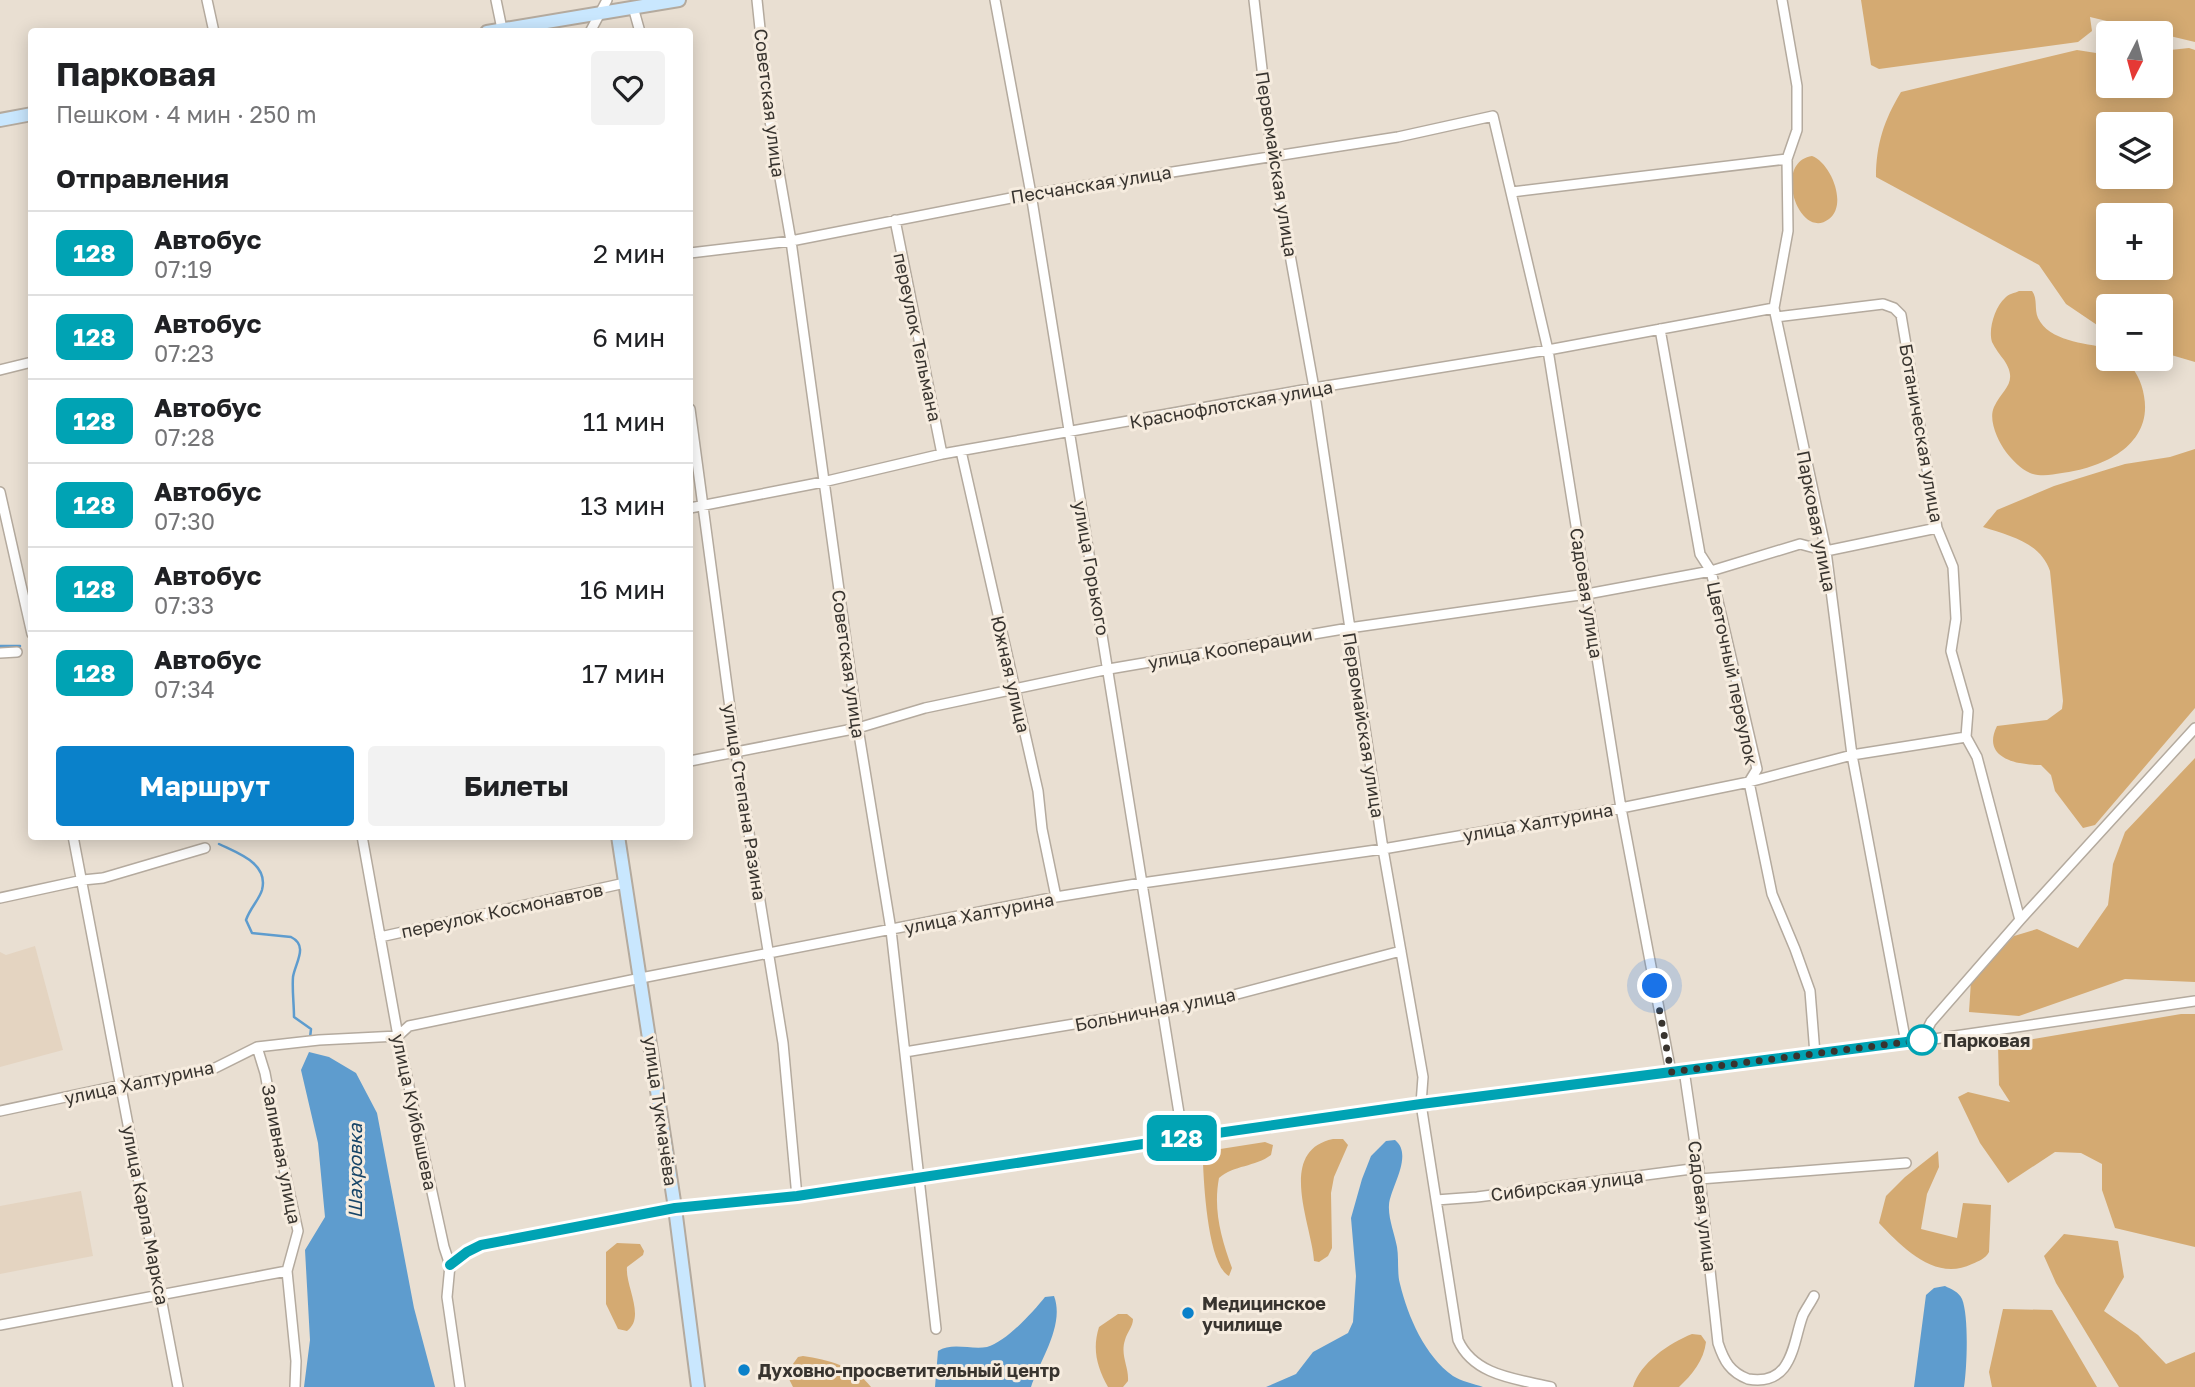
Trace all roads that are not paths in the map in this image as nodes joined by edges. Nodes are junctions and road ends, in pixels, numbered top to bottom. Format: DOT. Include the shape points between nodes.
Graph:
graph roads {
  1 [pos="206,0"];
  2 [pos="496,0"];
  3 [pos="607,0"];
  4 [pos="679,0"];
  5 [pos="757,0"];
  6 [pos="995,0"];
  7 [pos="1254,0"];
  8 [pos="1782,0"];
  9 [pos="633,8"];
  10 [pos="600,13"];
  11 [pos="213,28"];
  12 [pos="502,28"];
  13 [pos="514,28"];
  14 [pos="592,28"];
  15 [pos="639,28"];
  16 [pos="28,115"];
  17 [pos="1493,117"];
  18 [pos="0,120"];
  19 [pos="1272,155"];
  20 [pos="1787,159"];
  21 [pos="1512,192"];
  22 [pos="1031,194"];
  23 [pos="894,220"];
  24 [pos="791,241"];
  25 [pos="693,253"];
  26 [pos="1775,313"];
  27 [pos="1660,329"];
  28 [pos="1548,350"];
  29 [pos="28,363"];
  30 [pos="0,370"];
  31 [pos="1314,388"];
  32 [pos="693,433"];
  33 [pos="1069,433"];
  34 [pos="961,451"];
  35 [pos="942,454"];
  36 [pos="822,482"];
  37 [pos="0,492"];
  38 [pos="702,505"];
  39 [pos="693,507"];
  40 [pos="1937,528"];
  41 [pos="1826,551"];
  42 [pos="1711,571"];
  43 [pos="1587,594"];
  44 [pos="28,616"];
  45 [pos="1349,628"];
  46 [pos="17,652"];
  47 [pos="0,653"];
  48 [pos="1109,670"];
  49 [pos="1014,689"];
  50 [pos="858,728"];
  51 [pos="2195,728"];
  52 [pos="1966,737"];
  53 [pos="736,753"];
  54 [pos="1852,755"];
  55 [pos="693,760"];
  56 [pos="1749,782"];
  57 [pos="1621,808"];
  58 [pos="74,840"];
  59 [pos="363,840"];
  60 [pos="619,840"];
  61 [pos="205,848"];
  62 [pos="1383,849"];
  63 [pos="83,880"];
  64 [pos="625,883"];
  65 [pos="1142,883"];
  66 [pos="1056,897"];
  67 [pos="0,898"];
  68 [pos="2020,920"];
  69 [pos="891,930"];
  70 [pos="380,937"];
  71 [pos="1401,951"];
  72 [pos="770,953"];
  73 [pos="641,978"];
  74 [pos="2195,1001"];
  75 [pos="1163,1011"];
  76 [pos="398,1036"];
  77 [pos="1922,1040"];
  78 [pos="1906,1042"];
  79 [pos="257,1047"];
  80 [pos="905,1052"];
  81 [pos="1815,1054"];
  82 [pos="1684,1070"];
  83 [pos="1671,1072"];
  84 [pos="122,1085"];
  85 [pos="1421,1104"];
  86 [pos="0,1111"];
  87 [pos="1183,1138"];
  88 [pos="1906,1163"];
  89 [pos="1699,1168"];
  90 [pos="1700,1179"];
  91 [pos="920,1180"];
  92 [pos="797,1196"];
  93 [pos="1436,1200"];
  94 [pos="675,1208"];
  95 [pos="450,1265"];
  96 [pos="286,1270"];
  97 [pos="161,1294"];
  98 [pos="1814,1296"];
  99 [pos="0,1325"];
  100 [pos="936,1329"];
  101 [pos="178,1387"];
  102 [pos="295,1387"];
  103 [pos="460,1387"];
  104 [pos="698,1387"];
  105 [pos="1551,1387"];
  1 -- 11 [label="street"];
  2 -- 12 [label="street"];
  3 -- 10 [label="street"];
  4 -- 9 [label="street"];
  5 -- 24 [label="street, Советская улица" via="769,115"];
  6 -- 22 [label="street, улица Горького"];
  7 -- 19 [label="street, Первомайская улица"];
  8 -- 20 [label="street, Парковая улица" via="1797,86 1797,130"];
  9 -- 10 [label="street"];
  9 -- 15 [label="street"];
  10 -- 13 [label="street"];
  10 -- 14 [label="street"];
  16 -- 18 [label="street"];
  17 -- 19 [label="street, Песчанская улица" via="1398,137"];
  17 -- 21 [label="street, Садовая улица"];
  19 -- 22 [label="street, Песчанская улица"];
  19 -- 31 [label="street, Первомайская улица"];
  20 -- 21 [label="street"];
  20 -- 26 [label="street, Парковая улица" via="1788,231"];
  21 -- 28 [label="street, Садовая улица"];
  22 -- 23 [label="street, Песчанская улица"];
  22 -- 33 [label="street, улица Горького"];
  23 -- 24 [label="street, Песчанская улица"];
  23 -- 35 [label="street, переулок Тельмана"];
  24 -- 25 [label="street, Песчанская улица"];
  24 -- 36 [label="street, Советская улица"];
  26 -- 27 [label="street, Краснофлотская улица"];
  26 -- 40 [label="street, Ботаническая улица" via="1883,304 1902,315"];
  26 -- 41 [label="street, Парковая улица"];
  27 -- 28 [label="street, Краснофлотская улица"];
  27 -- 42 [label="street, Цветочный переулок" via="1700,554"];
  28 -- 31 [label="street, Краснофлотская улица"];
  28 -- 43 [label="street, Садовая улица"];
  29 -- 30 [label="street"];
  31 -- 33 [label="street, Краснофлотская улица"];
  31 -- 45 [label="street, Первомайская улица"];
  32 -- 38 [label="street, улица Степана Разина"];
  33 -- 34 [label="street, Краснофлотская улица"];
  33 -- 48 [label="street, улица Горького"];
  34 -- 35 [label="street, Краснофлотская улица"];
  34 -- 49 [label="street, Южная улица"];
  35 -- 36 [label="street, Краснофлотская улица"];
  36 -- 38 [label="street, Краснофлотская улица"];
  36 -- 50 [label="street, Советская улица"];
  37 -- 44 [label="street"];
  38 -- 39 [label="street, Краснофлотская улица"];
  38 -- 53 [label="street, улица Степана Разина"];
  40 -- 41 [label="street, улица Кооперации"];
  40 -- 52 [label="street, Ботаническая улица" via="1953,567 1956,619 1951,651 1968,712"];
  41 -- 42 [label="street, улица Кооперации" via="1800,544"];
  41 -- 54 [label="street, Парковая улица"];
  42 -- 43 [label="street, улица Кооперации"];
  42 -- 56 [label="street, Цветочный переулок" via="1757,769"];
  43 -- 45 [label="street, улица Кооперации"];
  43 -- 57 [label="street, Садовая улица"];
  45 -- 48 [label="street, улица Кооперации"];
  45 -- 62 [label="street, Первомайская улица"];
  46 -- 47 [label="street"];
  48 -- 49 [label="street, улица Кооперации"];
  48 -- 65 [label="street, улица Горького"];
  49 -- 50 [label="street, улица Кооперации"];
  49 -- 66 [label="street, Южная улица" via="1038,790"];
  50 -- 53 [label="street, улица Кооперации"];
  50 -- 69 [label="street, Советская улица"];
  51 -- 68 [label="street"];
  52 -- 54 [label="street, улица Халтурина"];
  52 -- 68 [label="street, Ботаническая улица" via="1977,757"];
  53 -- 55 [label="street, улица Кооперации"];
  53 -- 72 [label="street, улица Степана Разина"];
  54 -- 56 [label="street, улица Халтурина"];
  54 -- 78 [label="street, Парковая улица"];
  56 -- 57 [label="street, улица Халтурина"];
  56 -- 81 [label="street, Цветочный переулок" via="1772,894 1810,991"];
  57 -- 62 [label="street, улица Халтурина"];
  57 -- 83 [label="street, Садовая улица"];
  58 -- 63 [label="street, улица Карла Маркса"];
  59 -- 70 [label="street, улица Куйбышева"];
  60 -- 64 [label="street, улица Тукмачёва"];
  61 -- 63 [label="street"];
  62 -- 65 [label="street, улица Халтурина"];
  62 -- 71 [label="street, Первомайская улица"];
  63 -- 67 [label="street"];
  63 -- 84 [label="street, улица Карла Маркса"];
  64 -- 70 [label="street, переулок Космонавтов"];
  64 -- 73 [label="street, улица Тукмачёва"];
  65 -- 66 [label="street, улица Халтурина"];
  65 -- 75 [label="street, улица Горького"];
  66 -- 69 [label="street, улица Халтурина"];
  68 -- 77 [label="street" via="1931,1022"];
  69 -- 72 [label="street, улица Халтурина"];
  69 -- 80 [label="street, Советская улица"];
  70 -- 76 [label="street, улица Куйбышева"];
  71 -- 75 [label="street, Больничная улица"];
  71 -- 85 [label="street, Первомайская улица" via="1423,1077"];
  72 -- 73 [label="street, улица Халтурина"];
  72 -- 92 [label="street, улица Степана Разина"];
  73 -- 76 [label="street, улица Халтурина" via="409,1026"];
  73 -- 94 [label="street, улица Тукмачёва"];
  74 -- 77 [label="street"];
  75 -- 80 [label="street, Больничная улица"];
  75 -- 87 [label="street, улица Горького"];
  76 -- 79 [label="street, улица Халтурина"];
  76 -- 95 [label="street, улица Куйбышева"];
  77 -- 78 [label="street"];
  78 -- 81 [label="street"];
  79 -- 84 [label="street, улица Халтурина" via="213,1069"];
  79 -- 96 [label="street, Заливная улица" via="298,1231"];
  80 -- 91 [label="street, Советская улица"];
  81 -- 82 [label="street"];
  82 -- 83 [label="street"];
  82 -- 89 [label="street, Садовая улица"];
  83 -- 85 [label="street"];
  84 -- 86 [label="street, улица Халтурина"];
  84 -- 97 [label="street, улица Карла Маркса"];
  85 -- 87 [label="street"];
  85 -- 93 [label="street, Первомайская улица"];
  87 -- 91 [label="street"];
  88 -- 90 [label="street"];
  89 -- 90 [label="street, Садовая улица"];
  89 -- 93 [label="street, Сибирская улица"];
  90 -- 98 [label="street, Садовая улица" via="1718,1343 1734,1372 1752,1380 1772,1380 1784,1371"];
  91 -- 92 [label="street"];
  91 -- 100 [label="street, Советская улица"];
  92 -- 94 [label="street"];
  93 -- 105 [label="street, Первомайская улица" via="1458,1340 1464,1352 1485,1369"];
  94 -- 95 [label="street" via="481,1245"];
  94 -- 104 [label="street, улица Тукмачёва"];
  95 -- 103 [label="street, улица Куйбышева" via="447,1297"];
  96 -- 97 [label="street"];
  96 -- 102 [label="street, Заливная улица"];
  97 -- 99 [label="street"];
  97 -- 101 [label="street, улица Карла Маркса"];
}
